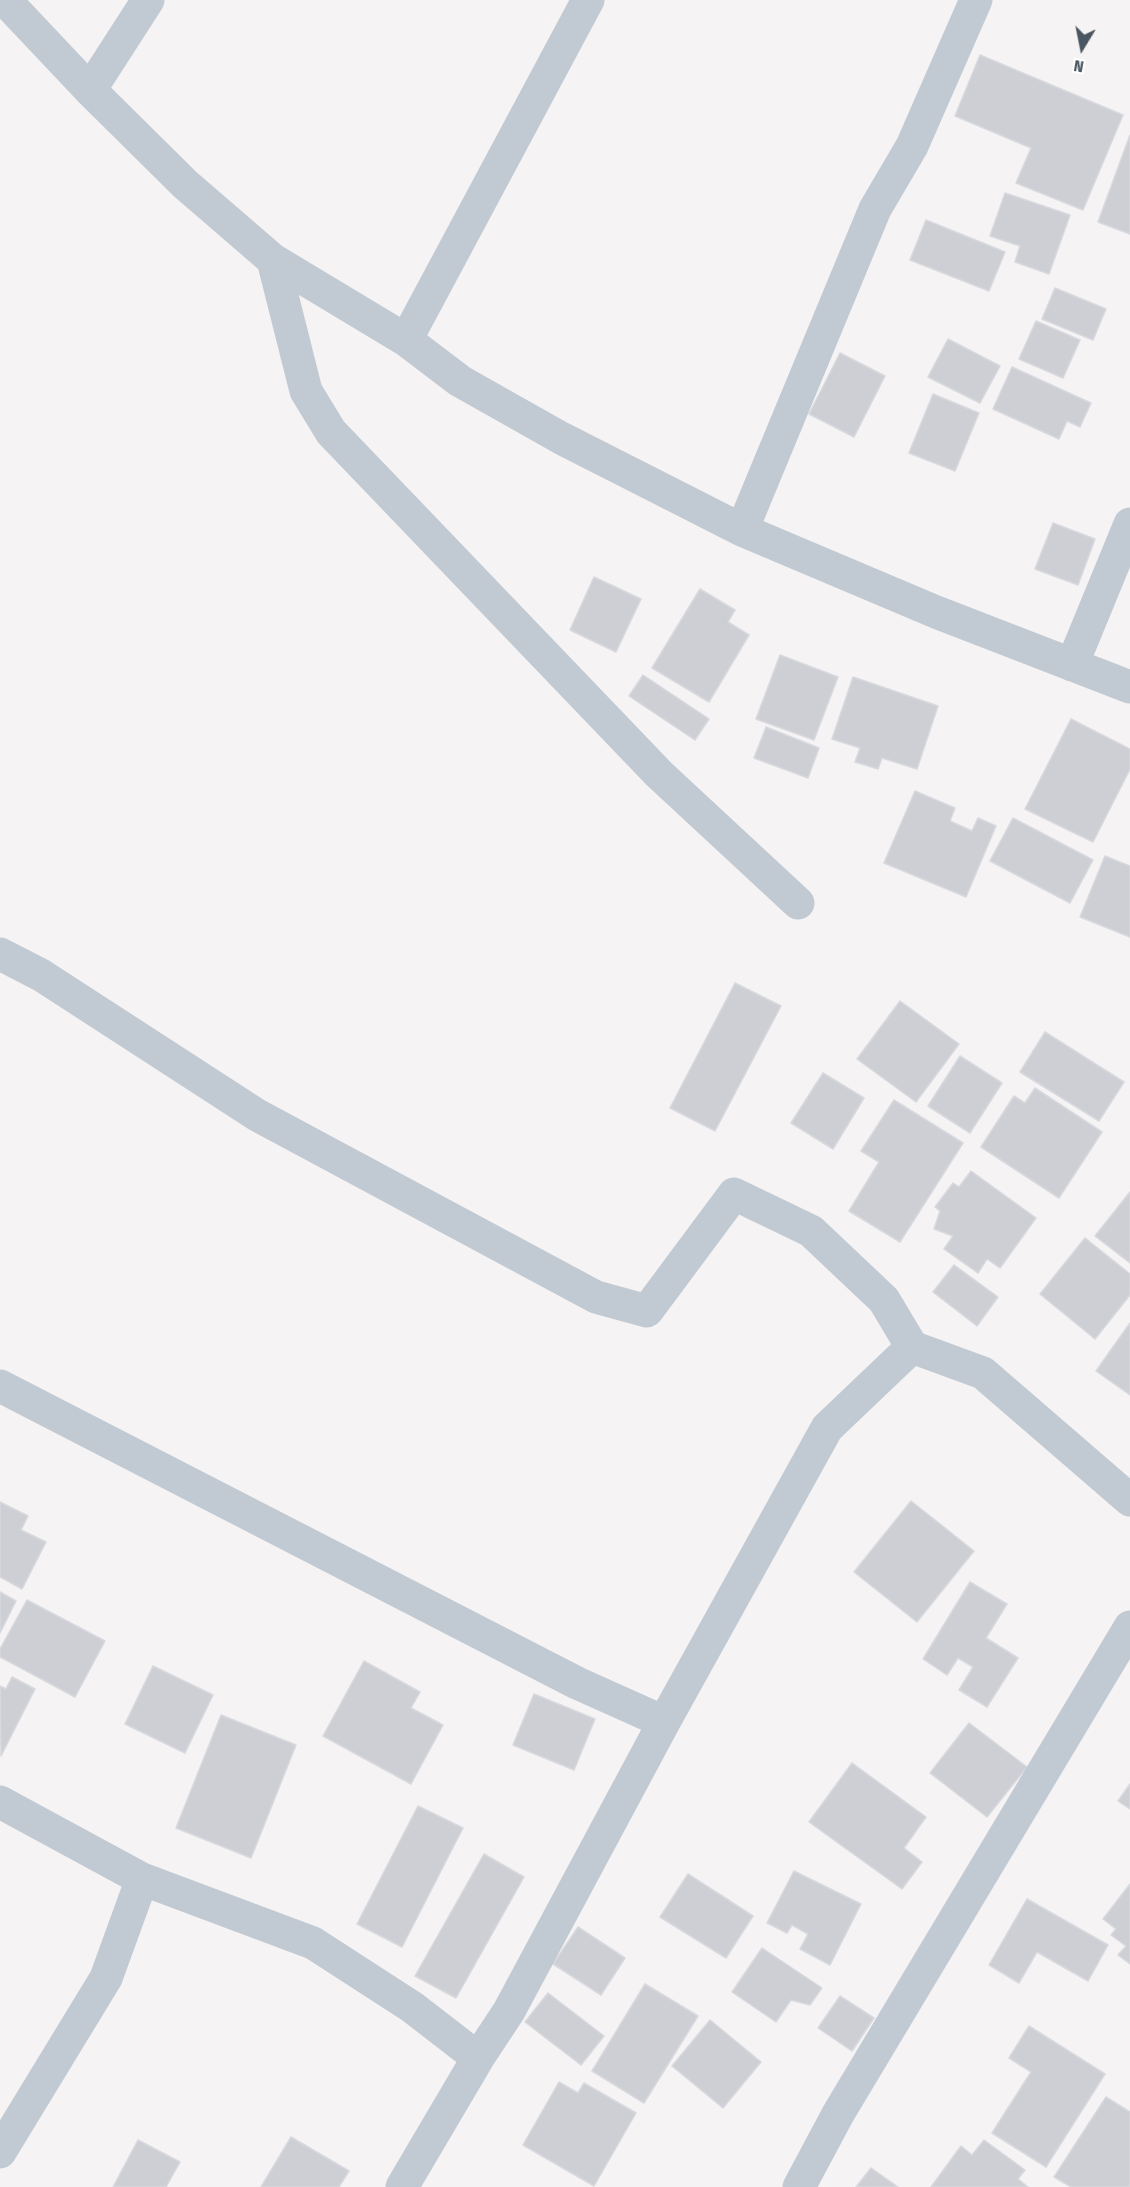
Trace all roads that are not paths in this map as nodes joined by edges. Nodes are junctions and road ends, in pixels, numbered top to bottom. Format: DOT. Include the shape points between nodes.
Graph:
graph roads {
  1 [pos="5,0"];
  2 [pos="148,0"];
  3 [pos="588,0"];
  4 [pos="976,0"];
  5 [pos="90,90"];
  6 [pos="273,260"];
  7 [pos="406,340"];
  8 [pos="1130,524"];
  9 [pos="742,530"];
  10 [pos="1072,665"];
  11 [pos="1130,687"];
  12 [pos="798,903"];
  13 [pos="0,954"];
  14 [pos="912,1347"];
  15 [pos="0,1386"];
  16 [pos="1130,1500"];
  17 [pos="1130,1627"];
  18 [pos="664,1722"];
  19 [pos="0,1802"];
  20 [pos="142,1879"];
  21 [pos="478,2058"];
  22 [pos="0,2152"];
  23 [pos="402,2187"];
  24 [pos="799,2187"];
  1 -- 5 [label="street"];
  2 -- 5 [label="street"];
  3 -- 7 [label="street"];
  4 -- 9 [label="street" via="912,146 875,209"];
  5 -- 6 [label="street" via="185,184"];
  6 -- 7 [label="street"];
  6 -- 12 [label="street" via="306,390 331,432 659,774"];
  7 -- 9 [label="street" via="460,381 561,438"];
  8 -- 10 [label="street"];
  9 -- 10 [label="street"];
  10 -- 11 [label="street"];
  13 -- 14 [label="street" via="41,975 257,1115 596,1297 647,1311 734,1194 811,1231 884,1300"];
  14 -- 16 [label="street" via="983,1373"];
  14 -- 18 [label="street" via="827,1428"];
  15 -- 18 [label="street" via="577,1683"];
  17 -- 24 [label="street" via="844,2104"];
  18 -- 21 [label="street" via="509,2011"];
  19 -- 20 [label="street"];
  20 -- 21 [label="street" via="313,1943 412,2007"];
  20 -- 22 [label="street" via="106,1977"];
  21 -- 23 [label="street"];
}
